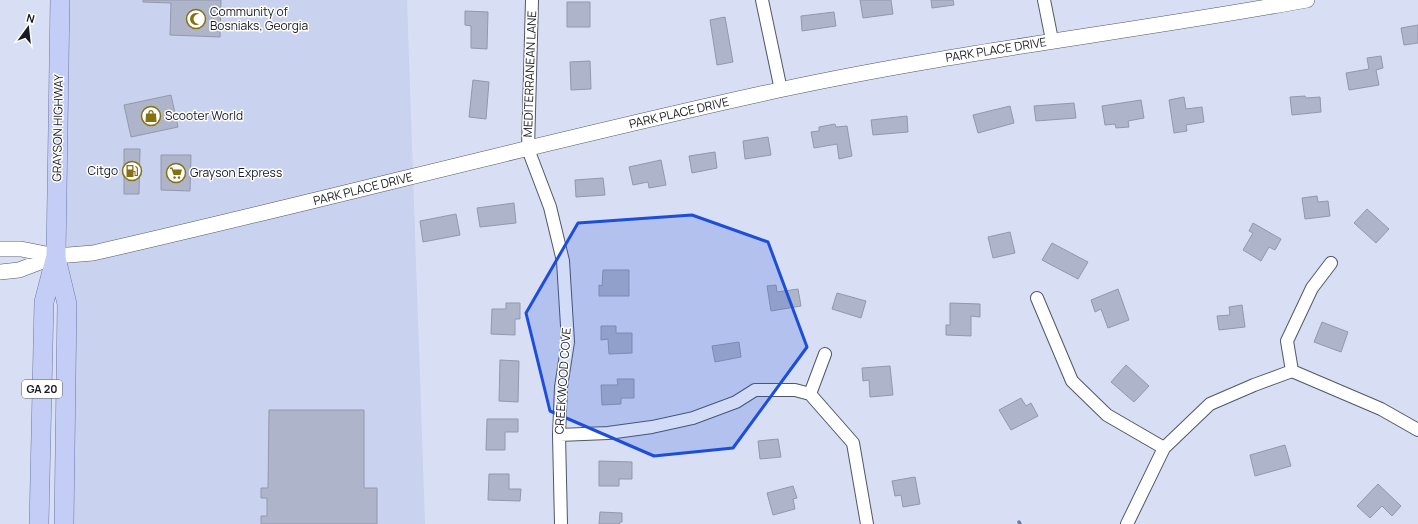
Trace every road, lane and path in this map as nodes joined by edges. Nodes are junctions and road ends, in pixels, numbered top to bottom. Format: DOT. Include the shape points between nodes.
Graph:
graph roads {
  1 [pos="60,0"];
  2 [pos="532,0"];
  3 [pos="762,0"];
  4 [pos="1044,0"];
  5 [pos="1307,0"];
  6 [pos="1052,40"];
  7 [pos="781,90"];
  8 [pos="528,148"];
  9 [pos="0,249"];
  10 [pos="56,256"];
  11 [pos="1331,263"];
  12 [pos="0,272"];
  13 [pos="1037,298"];
  14 [pos="825,354"];
  15 [pos="1292,371"];
  16 [pos="810,394"];
  17 [pos="1418,430"];
  18 [pos="559,435"];
  19 [pos="1164,448"];
  20 [pos="39,524"];
  21 [pos="64,524"];
  22 [pos="561,524"];
  23 [pos="867,524"];
  24 [pos="1127,524"];
  1 -- 10 [label="main road, GRAYSON HIGHWAY / GA 20"];
  2 -- 8 [label="street, MEDITERRANEAN LANE"];
  3 -- 7 [label="street"];
  4 -- 6 [label="street"];
  5 -- 6 [label="street, PARK PLACE DRIVE"];
  6 -- 7 [label="street, PARK PLACE DRIVE" via="926,61"];
  7 -- 8 [label="street, PARK PLACE DRIVE"];
  8 -- 10 [label="street, PARK PLACE DRIVE" via="93,254"];
  8 -- 18 [label="street, CREEKWOOD COVE" via="550,207 563,261 568,342 560,387"];
  9 -- 10 [label="street" via="21,249"];
  10 -- 12 [label="street" via="19,270"];
  10 -- 20 [label="main road, GRAYSON HIGHWAY / GA 20" via="44,302"];
  10 -- 21 [label="main road, GRAYSON HIGHWAY / GA 20" via="67,304"];
  11 -- 15 [label="street" via="1312,288 1287,340"];
  13 -- 19 [label="street" via="1072,381 1107,415"];
  14 -- 16 [label="street"];
  15 -- 17 [label="street" via="1381,408"];
  15 -- 19 [label="street" via="1210,404"];
  16 -- 18 [label="street" via="795,390 755,390 736,402 693,418 608,433"];
  16 -- 23 [label="street" via="853,442"];
  18 -- 22 [label="street, CREEKWOOD COVE"];
  19 -- 24 [label="street"];
}
